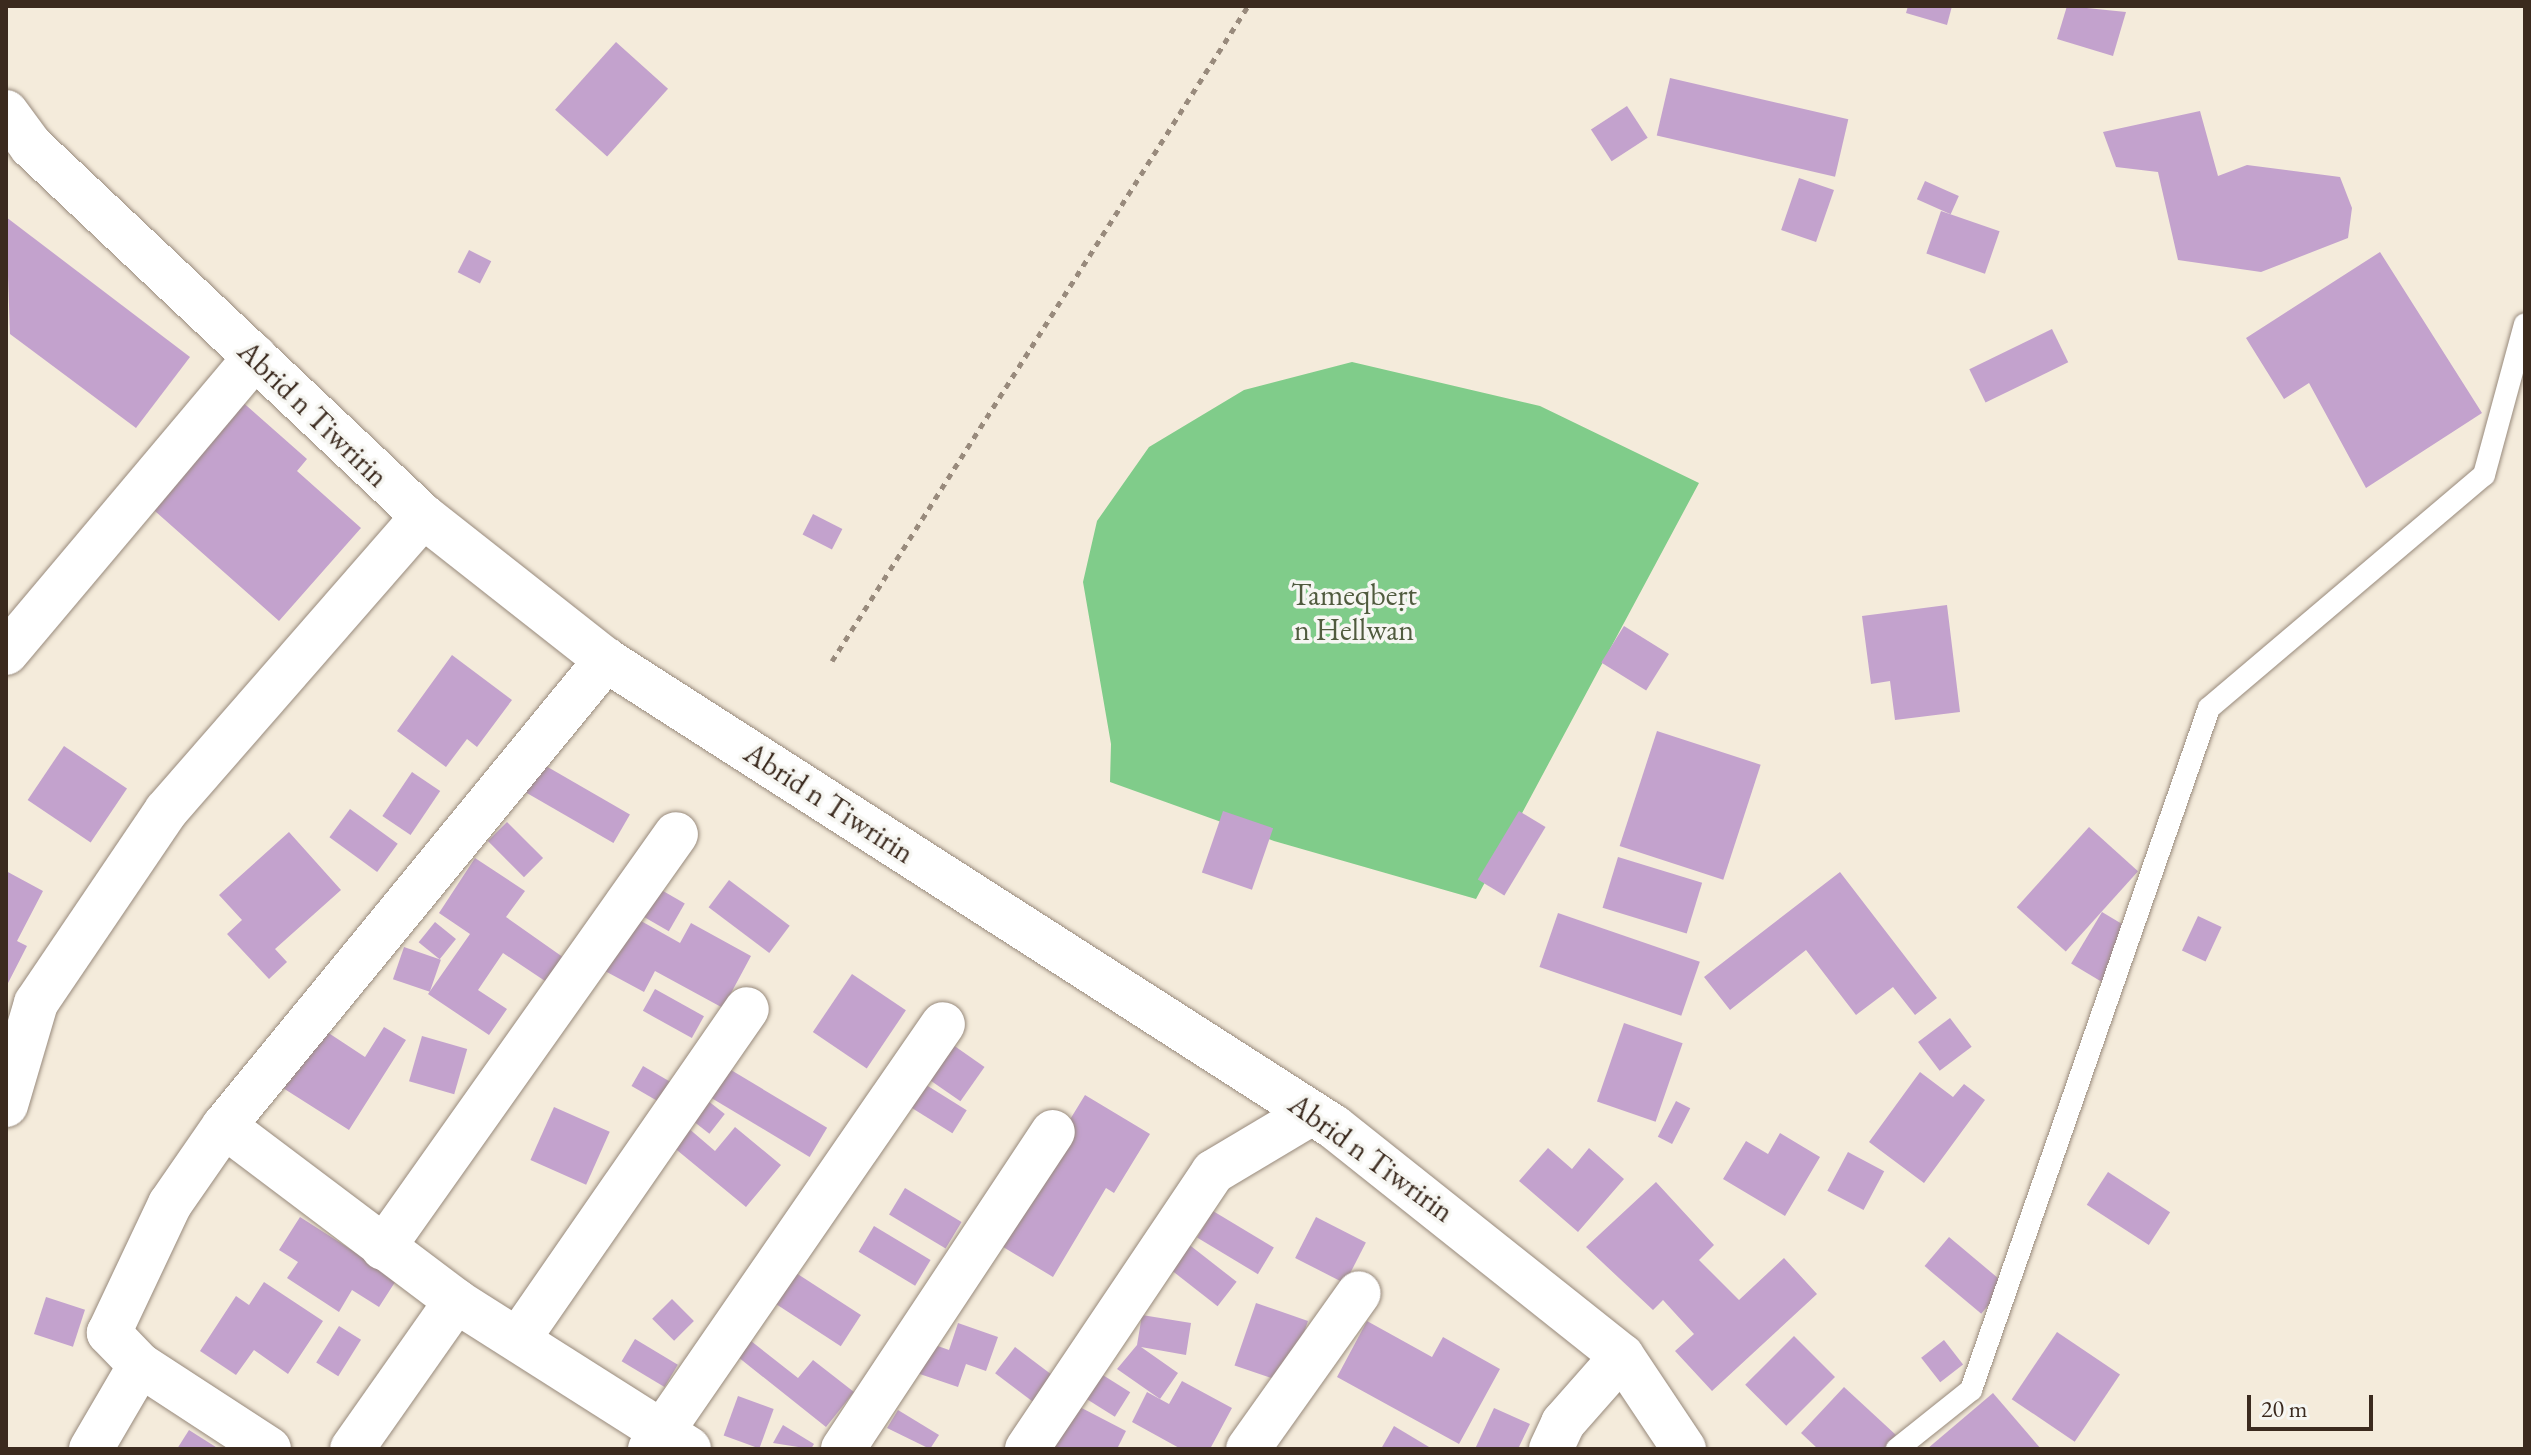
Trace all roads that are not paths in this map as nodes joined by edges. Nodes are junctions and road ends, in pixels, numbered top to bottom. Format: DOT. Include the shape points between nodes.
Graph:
graph roads {
  1 [pos="6,112"];
  2 [pos="2525,324"];
  3 [pos="255,357"];
  4 [pos="423,516"];
  5 [pos="6,653"];
  6 [pos="606,660"];
  7 [pos="676,834"];
  8 [pos="747,1009"];
  9 [pos="943,1024"];
  10 [pos="6,1105"];
  11 [pos="1312,1113"];
  12 [pos="224,1126"];
  13 [pos="1053,1132"];
  14 [pos="383,1248"];
  15 [pos="1359,1293"];
  16 [pos="456,1301"];
  17 [pos="519,1338"];
  18 [pos="1622,1356"];
  19 [pos="140,1365"];
  20 [pos="667,1443"];
  21 [pos="91,1449"];
  22 [pos="269,1449"];
  23 [pos="352,1449"];
  24 [pos="843,1449"];
  25 [pos="1027,1449"];
  26 [pos="1248,1449"];
  27 [pos="1551,1449"];
  28 [pos="1684,1449"];
  29 [pos="1897,1449"];
  1 -- 3 [label="street, Abrid n Tiwririn" via="31,146"];
  2 -- 29 [label="lane" via="2484,475 2209,708 1971,1390"];
  3 -- 4 [label="street, Abrid n Tiwririn"];
  3 -- 5 [label="street"];
  4 -- 6 [label="street, Abrid n Tiwririn"];
  4 -- 10 [label="street" via="166,811 36,1003"];
  6 -- 11 [label="street, Abrid n Tiwririn"];
  6 -- 12 [label="street"];
  7 -- 14 [label="street"];
  8 -- 17 [label="street"];
  9 -- 20 [label="street"];
  11 -- 18 [label="street, Abrid n Tiwririn"];
  11 -- 25 [label="street" via="1213,1172"];
  12 -- 14 [label="street"];
  12 -- 19 [label="street" via="170,1204 109,1333"];
  13 -- 24 [label="street"];
  14 -- 16 [label="street"];
  15 -- 26 [label="street"];
  16 -- 17 [label="street"];
  16 -- 23 [label="street"];
  17 -- 20 [label="street"];
  18 -- 27 [label="street" via="1563,1423"];
  18 -- 28 [label="street, Abrid n Tiwririn"];
  19 -- 21 [label="street"];
  19 -- 22 [label="street"];
}
